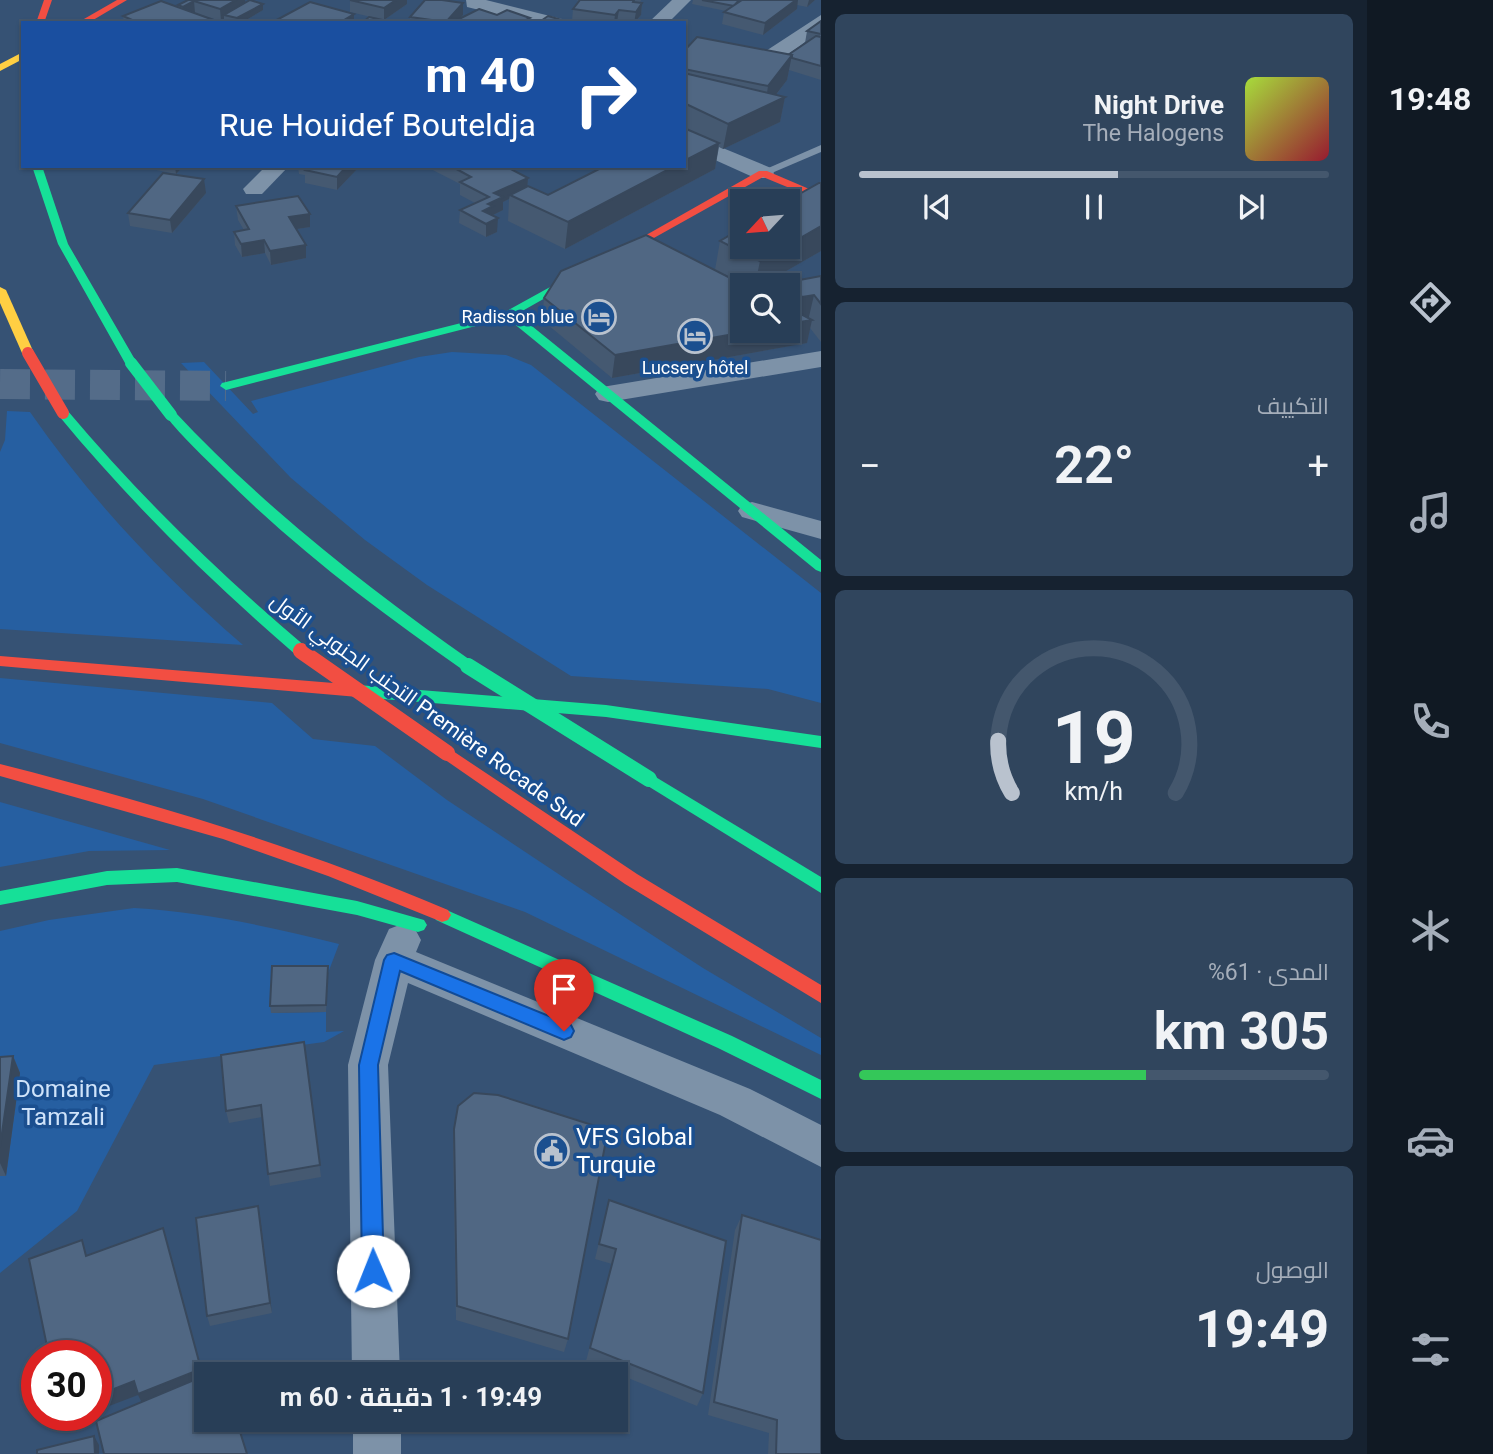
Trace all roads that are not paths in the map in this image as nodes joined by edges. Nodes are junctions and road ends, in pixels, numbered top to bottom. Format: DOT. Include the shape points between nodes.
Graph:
graph roads {
  1 [pos="48,0"];
  2 [pos="123,0"];
  3 [pos="682,0"];
  4 [pos="470,1"];
  5 [pos="821,20"];
  6 [pos="41,21"];
  7 [pos="85,21"];
  8 [pos="548,21"];
  9 [pos="659,21"];
  10 [pos="686,53"];
  11 [pos="21,56"];
  12 [pos="0,68"];
  13 [pos="686,139"];
  14 [pos="821,148"];
  15 [pos="38,168"];
  16 [pos="277,168"];
  17 [pos="763,173"];
  18 [pos="254,190"];
  19 [pos="821,198"];
  20 [pos="0,290"];
  21 [pos="509,314"];
  22 [pos="821,359"];
  23 [pos="226,386"];
  24 [pos="608,394"];
  25 [pos="752,511"];
  26 [pos="821,530"];
  27 [pos="821,567"];
  28 [pos="0,661"];
  29 [pos="821,742"];
  30 [pos="0,770"];
  31 [pos="821,886"];
  32 [pos="0,898"];
  33 [pos="401,941"];
  34 [pos="821,995"];
  35 [pos="725,1042"];
  36 [pos="821,1090"];
  37 [pos="821,1147"];
  38 [pos="376,1362"];
  39 [pos="377,1432"];
  40 [pos="377,1454"];
  1 -- 6 [label="main road"];
  2 -- 7 [label="main road"];
  3 -- 9 [label="street"];
  4 -- 8 [label="street"];
  5 -- 10 [label="street" via="772,60 759,64 740,66"];
  11 -- 12 [label="main road"];
  13 -- 17 [label="street"];
  14 -- 17 [label="lane"];
  15 -- 31 [label="main road, bridge" via="80,275 131,363 230,481 274,522 393,615 468,666"];
  16 -- 18 [label="street"];
  17 -- 19 [label="main road"];
  17 -- 21 [label="main road"];
  20 -- 34 [label="main road, التجنب الجنوبي الأول Première Rocade Sud, bridge" via="28,353 63,413 132,496 233,595 301,651 635,882"];
  21 -- 23 [label="main road"];
  21 -- 24 [label="main road"];
  22 -- 24 [label="street"];
  24 -- 25 [label="main road"];
  25 -- 26 [label="street"];
  25 -- 27 [label="main road"];
  28 -- 29 [label="main road" via="606,711"];
  30 -- 35 [label="main road" via="131,803 362,879"];
  32 -- 33 [label="main road" via="107,878 177,876 357,908"];
  33 -- 35 [label="main road" via="467,939"];
  33 -- 37 [label="street"];
  33 -- 38 [label="street" via="368,1065"];
  35 -- 36 [label="main road"];
  39 -- 40 [label="street"];
}
